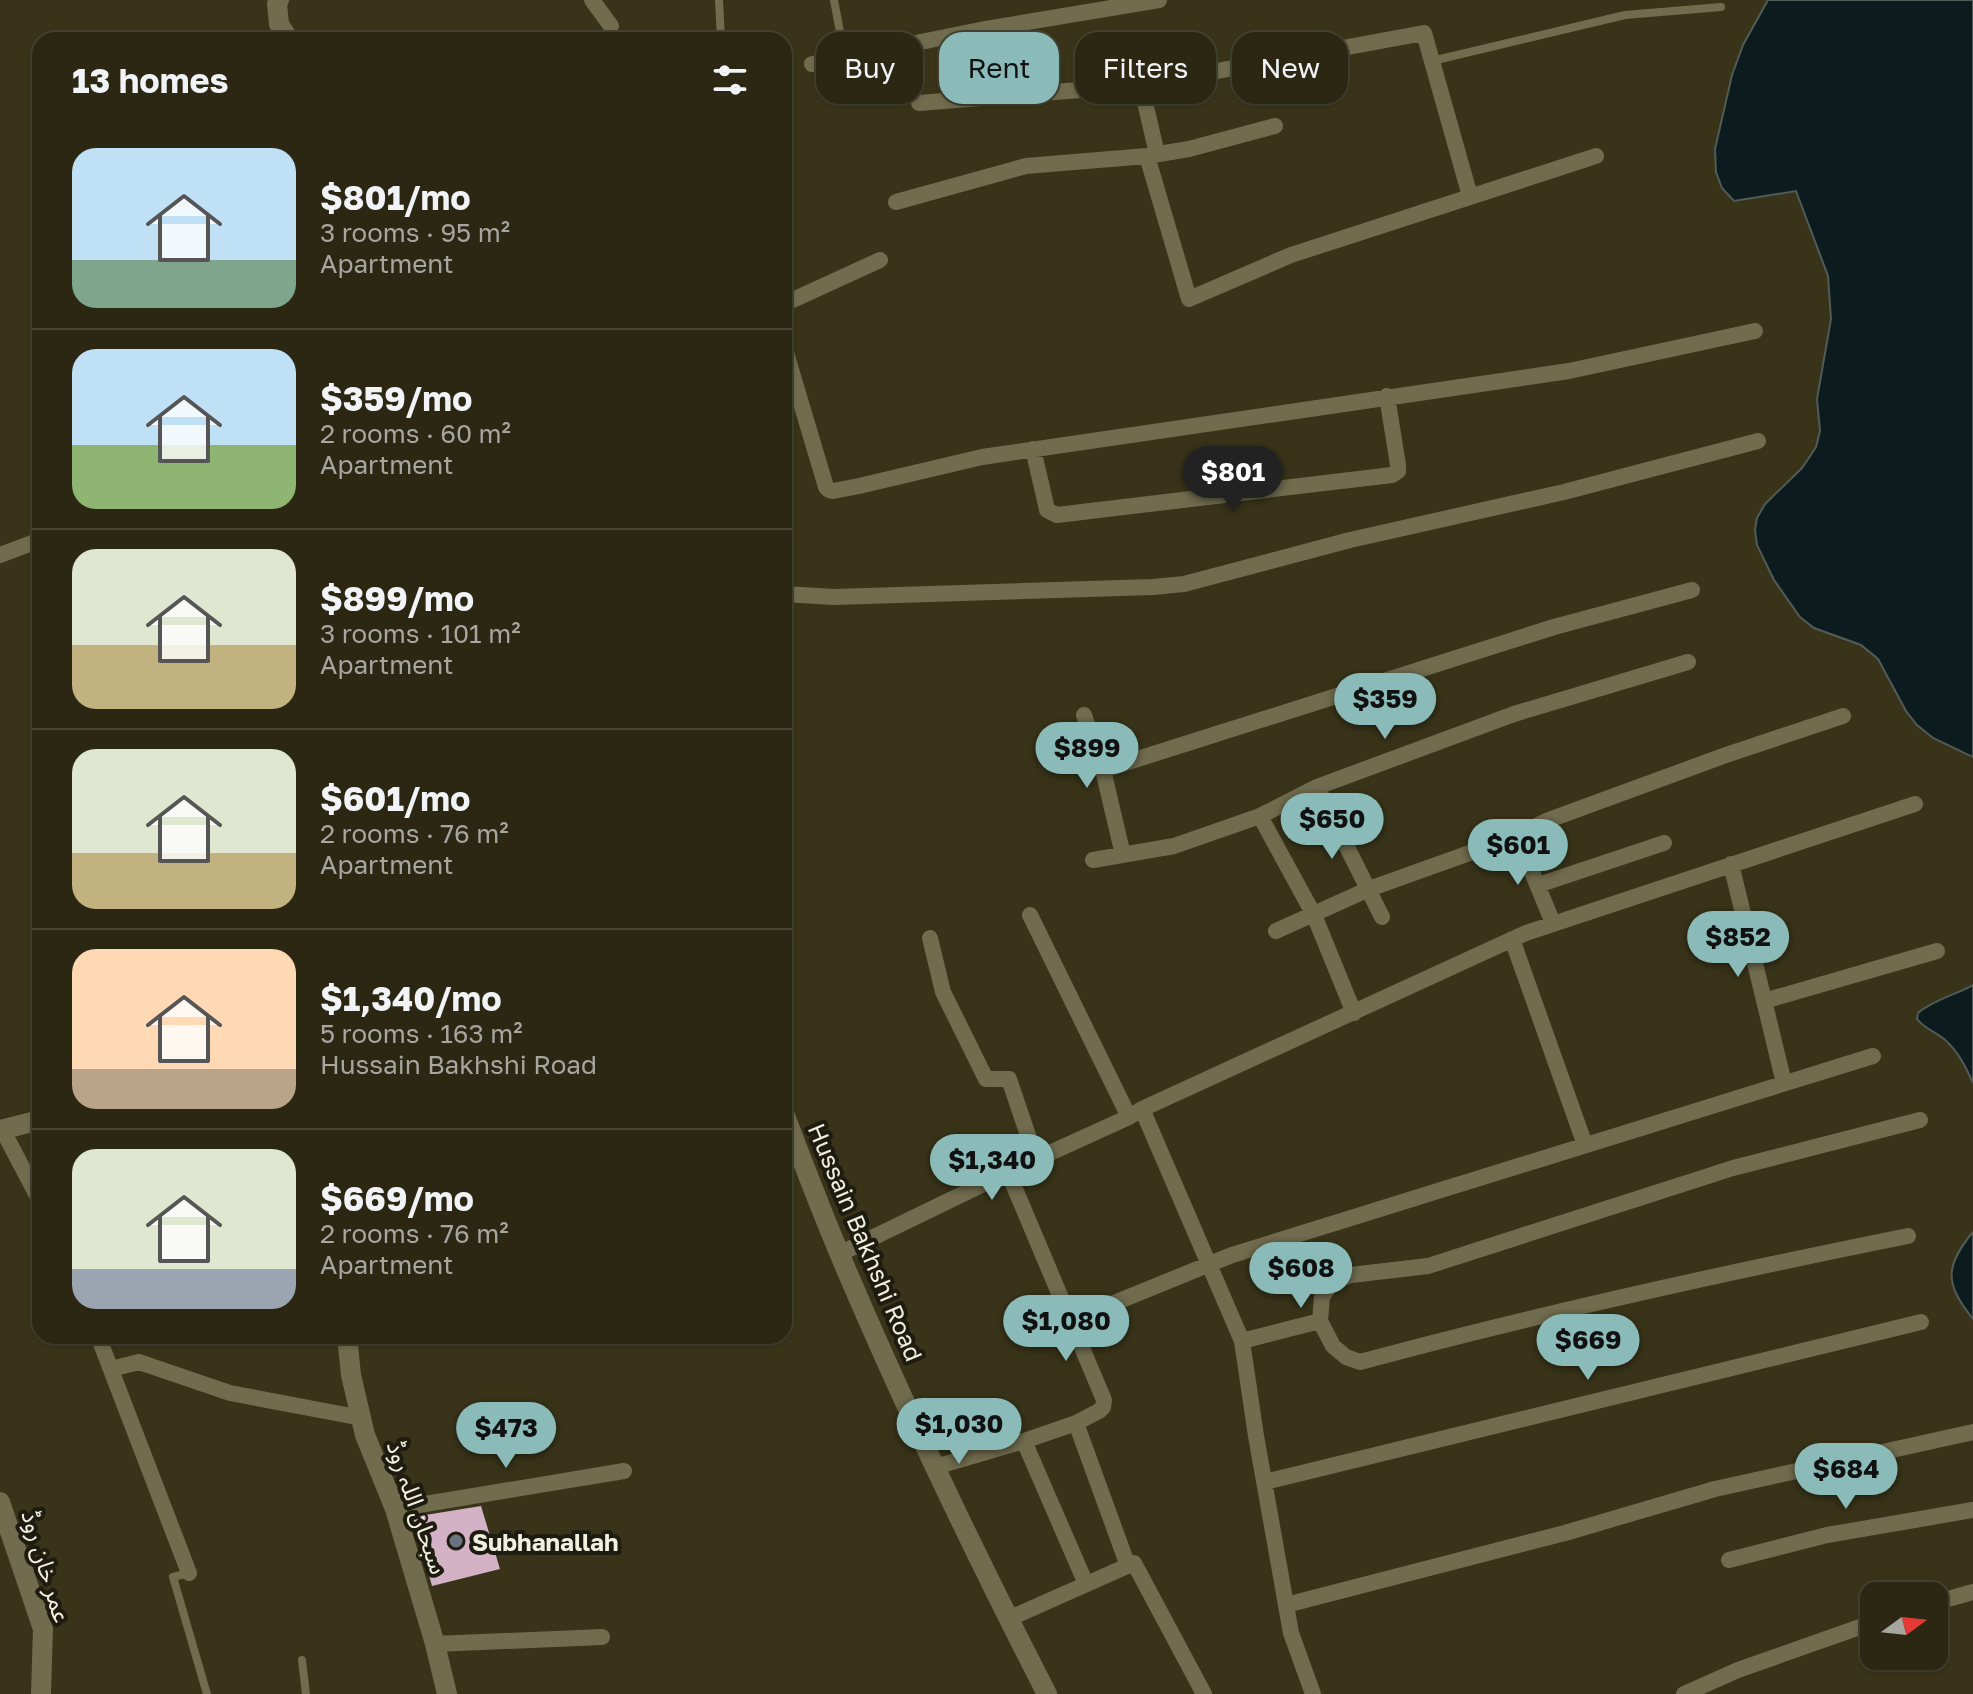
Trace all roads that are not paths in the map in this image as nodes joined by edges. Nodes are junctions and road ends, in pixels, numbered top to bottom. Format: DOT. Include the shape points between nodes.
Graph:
graph roads {
  1 [pos="279,0"];
  2 [pos="592,0"];
  3 [pos="719,0"];
  4 [pos="834,0"];
  5 [pos="1159,0"];
  6 [pos="1721,7"];
  7 [pos="611,26"];
  8 [pos="980,30"];
  9 [pos="284,32"];
  10 [pos="721,32"];
  11 [pos="840,32"];
  12 [pos="1432,61"];
  13 [pos="812,64"];
  14 [pos="1216,71"];
  15 [pos="1144,104"];
  16 [pos="1275,126"];
  17 [pos="1152,155"];
  18 [pos="1596,156"];
  19 [pos="1470,196"];
  20 [pos="896,202"];
  21 [pos="880,260"];
  22 [pos="792,300"];
  23 [pos="1755,331"];
  24 [pos="792,373"];
  25 [pos="1387,396"];
  26 [pos="1758,441"];
  27 [pos="1033,449"];
  28 [pos="32,543"];
  29 [pos="0,555"];
  30 [pos="1692,590"];
  31 [pos="792,594"];
  32 [pos="1688,662"];
  33 [pos="1084,715"];
  34 [pos="1843,716"];
  35 [pos="1103,770"];
  36 [pos="1317,787"];
  37 [pos="1915,804"];
  38 [pos="1260,816"];
  39 [pos="1517,836"];
  40 [pos="1664,843"];
  41 [pos="1123,855"];
  42 [pos="1093,860"];
  43 [pos="1731,864"];
  44 [pos="1538,885"];
  45 [pos="1369,889"];
  46 [pos="1030,915"];
  47 [pos="1314,915"];
  48 [pos="1382,917"];
  49 [pos="1553,923"];
  50 [pos="1276,931"];
  51 [pos="930,938"];
  52 [pos="1512,939"];
  53 [pos="1937,951"];
  54 [pos="1764,1001"];
  55 [pos="1354,1013"];
  56 [pos="1873,1056"];
  57 [pos="1784,1083"];
  58 [pos="1135,1113"];
  59 [pos="1920,1120"];
  60 [pos="32,1122"];
  61 [pos="1,1130"];
  62 [pos="792,1134"];
  63 [pos="1585,1145"];
  64 [pos="1036,1159"];
  65 [pos="1008,1172"];
  66 [pos="32,1186"];
  67 [pos="1908,1236"];
  68 [pos="839,1254"];
  69 [pos="1209,1264"];
  70 [pos="1070,1321"];
  71 [pos="1320,1321"];
  72 [pos="1921,1322"];
  73 [pos="1242,1341"];
  74 [pos="101,1344"];
  75 [pos="348,1344"];
  76 [pos="111,1369"];
  77 [pos="362,1418"];
  78 [pos="1076,1423"];
  79 [pos="1973,1432"];
  80 [pos="1024,1441"];
  81 [pos="935,1467"];
  82 [pos="624,1471"];
  83 [pos="1265,1482"];
  84 [pos="0,1502"];
  85 [pos="395,1509"];
  86 [pos="1973,1510"];
  87 [pos="1729,1560"];
  88 [pos="1128,1566"];
  89 [pos="189,1573"];
  90 [pos="1086,1584"];
  91 [pos="1973,1592"];
  92 [pos="1948,1599"];
  93 [pos="1286,1605"];
  94 [pos="1008,1619"];
  95 [pos="1860,1627"];
  96 [pos="602,1637"];
  97 [pos="435,1644"];
  98 [pos="302,1660"];
  99 [pos="1720,1687"];
  100 [pos="41,1694"];
  101 [pos="207,1694"];
  102 [pos="306,1694"];
  103 [pos="447,1694"];
  104 [pos="1047,1694"];
  105 [pos="1204,1694"];
  106 [pos="1313,1694"];
  107 [pos="1684,1694"];
  1 -- 9 [label="street"];
  2 -- 7 [label="street"];
  3 -- 10 [label="lane"];
  4 -- 11 [label="lane"];
  5 -- 8 [label="street"];
  6 -- 12 [label="lane" via="1625,15"];
  8 -- 13 [label="street"];
  12 -- 14 [label="street" via="1424,33"];
  12 -- 19 [label="street"];
  15 -- 17 [label="street"];
  16 -- 17 [label="street"];
  17 -- 19 [label="street" via="1189,299 1291,255"];
  17 -- 20 [label="street" via="1026,166"];
  18 -- 19 [label="street"];
  21 -- 22 [label="street"];
  23 -- 25 [label="street" via="1569,371"];
  24 -- 27 [label="street" via="829,490"];
  25 -- 27 [label="street"];
  25 -- 27 [label="street" via="1398,465 1392,475 1057,515 1047,510"];
  26 -- 31 [label="street" via="1184,584"];
  28 -- 29 [label="street"];
  30 -- 35 [label="street" via="1554,627"];
  32 -- 36 [label="street" via="1514,714"];
  33 -- 35 [label="street"];
  34 -- 39 [label="street" via="1546,821"];
  35 -- 41 [label="street"];
  36 -- 38 [label="street"];
  36 -- 45 [label="street"];
  37 -- 43 [label="street"];
  38 -- 41 [label="street" via="1174,846"];
  38 -- 47 [label="street"];
  39 -- 44 [label="street"];
  39 -- 45 [label="street"];
  40 -- 44 [label="street"];
  41 -- 42 [label="street"];
  43 -- 49 [label="street"];
  43 -- 54 [label="street"];
  44 -- 49 [label="street"];
  45 -- 47 [label="street"];
  45 -- 48 [label="street"];
  46 -- 58 [label="street"];
  47 -- 50 [label="street"];
  47 -- 55 [label="street"];
  49 -- 52 [label="street"];
  51 -- 64 [label="street" via="943,992 986,1079 1009,1079"];
  52 -- 55 [label="street"];
  52 -- 63 [label="street"];
  53 -- 54 [label="street"];
  54 -- 57 [label="street"];
  55 -- 58 [label="street"];
  56 -- 57 [label="street"];
  57 -- 63 [label="street"];
  58 -- 64 [label="street"];
  58 -- 69 [label="street"];
  59 -- 71 [label="street" via="1733,1168 1428,1266 1334,1280 1322,1297"];
  60 -- 61 [label="street"];
  61 -- 66 [label="street"];
  62 -- 68 [label="street, Hussain Bakhshi Road"];
  63 -- 69 [label="street"];
  64 -- 65 [label="street"];
  65 -- 68 [label="street"];
  65 -- 70 [label="street"];
  67 -- 71 [label="street" via="1482,1329 1360,1362 1333,1346"];
  68 -- 81 [label="street, Hussain Bakhshi Road"];
  69 -- 70 [label="street"];
  69 -- 73 [label="street"];
  70 -- 78 [label="street" via="1104,1400 1099,1411"];
  71 -- 73 [label="street"];
  72 -- 83 [label="street"];
  73 -- 83 [label="street"];
  74 -- 76 [label="street"];
  75 -- 77 [label="street, سبحان اللہ روڈ"];
  76 -- 77 [label="street" via="139,1362 230,1393"];
  76 -- 89 [label="street"];
  77 -- 85 [label="street, سبحان اللہ روڈ"];
  78 -- 80 [label="street"];
  78 -- 88 [label="street"];
  79 -- 93 [label="street" via="1715,1489"];
  80 -- 81 [label="street"];
  80 -- 90 [label="street"];
  81 -- 94 [label="street, Hussain Bakhshi Road"];
  82 -- 85 [label="street"];
  83 -- 93 [label="street"];
  84 -- 100 [label="street, عمر خان روڈ" via="43,1629"];
  85 -- 97 [label="street, سبحان اللہ روڈ"];
  86 -- 87 [label="street" via="1827,1535"];
  88 -- 90 [label="street"];
  88 -- 105 [label="street" via="1134,1563"];
  89 -- 101 [label="lane" via="173,1577"];
  90 -- 94 [label="street"];
  91 -- 92 [label="street"];
  93 -- 106 [label="street"];
  94 -- 104 [label="street, Hussain Bakhshi Road"];
  95 -- 99 [label="street" via="1738,1670"];
  96 -- 97 [label="street"];
  97 -- 103 [label="street, سبحان اللہ روڈ"];
  98 -- 102 [label="lane"];
  99 -- 107 [label="street"];
}
